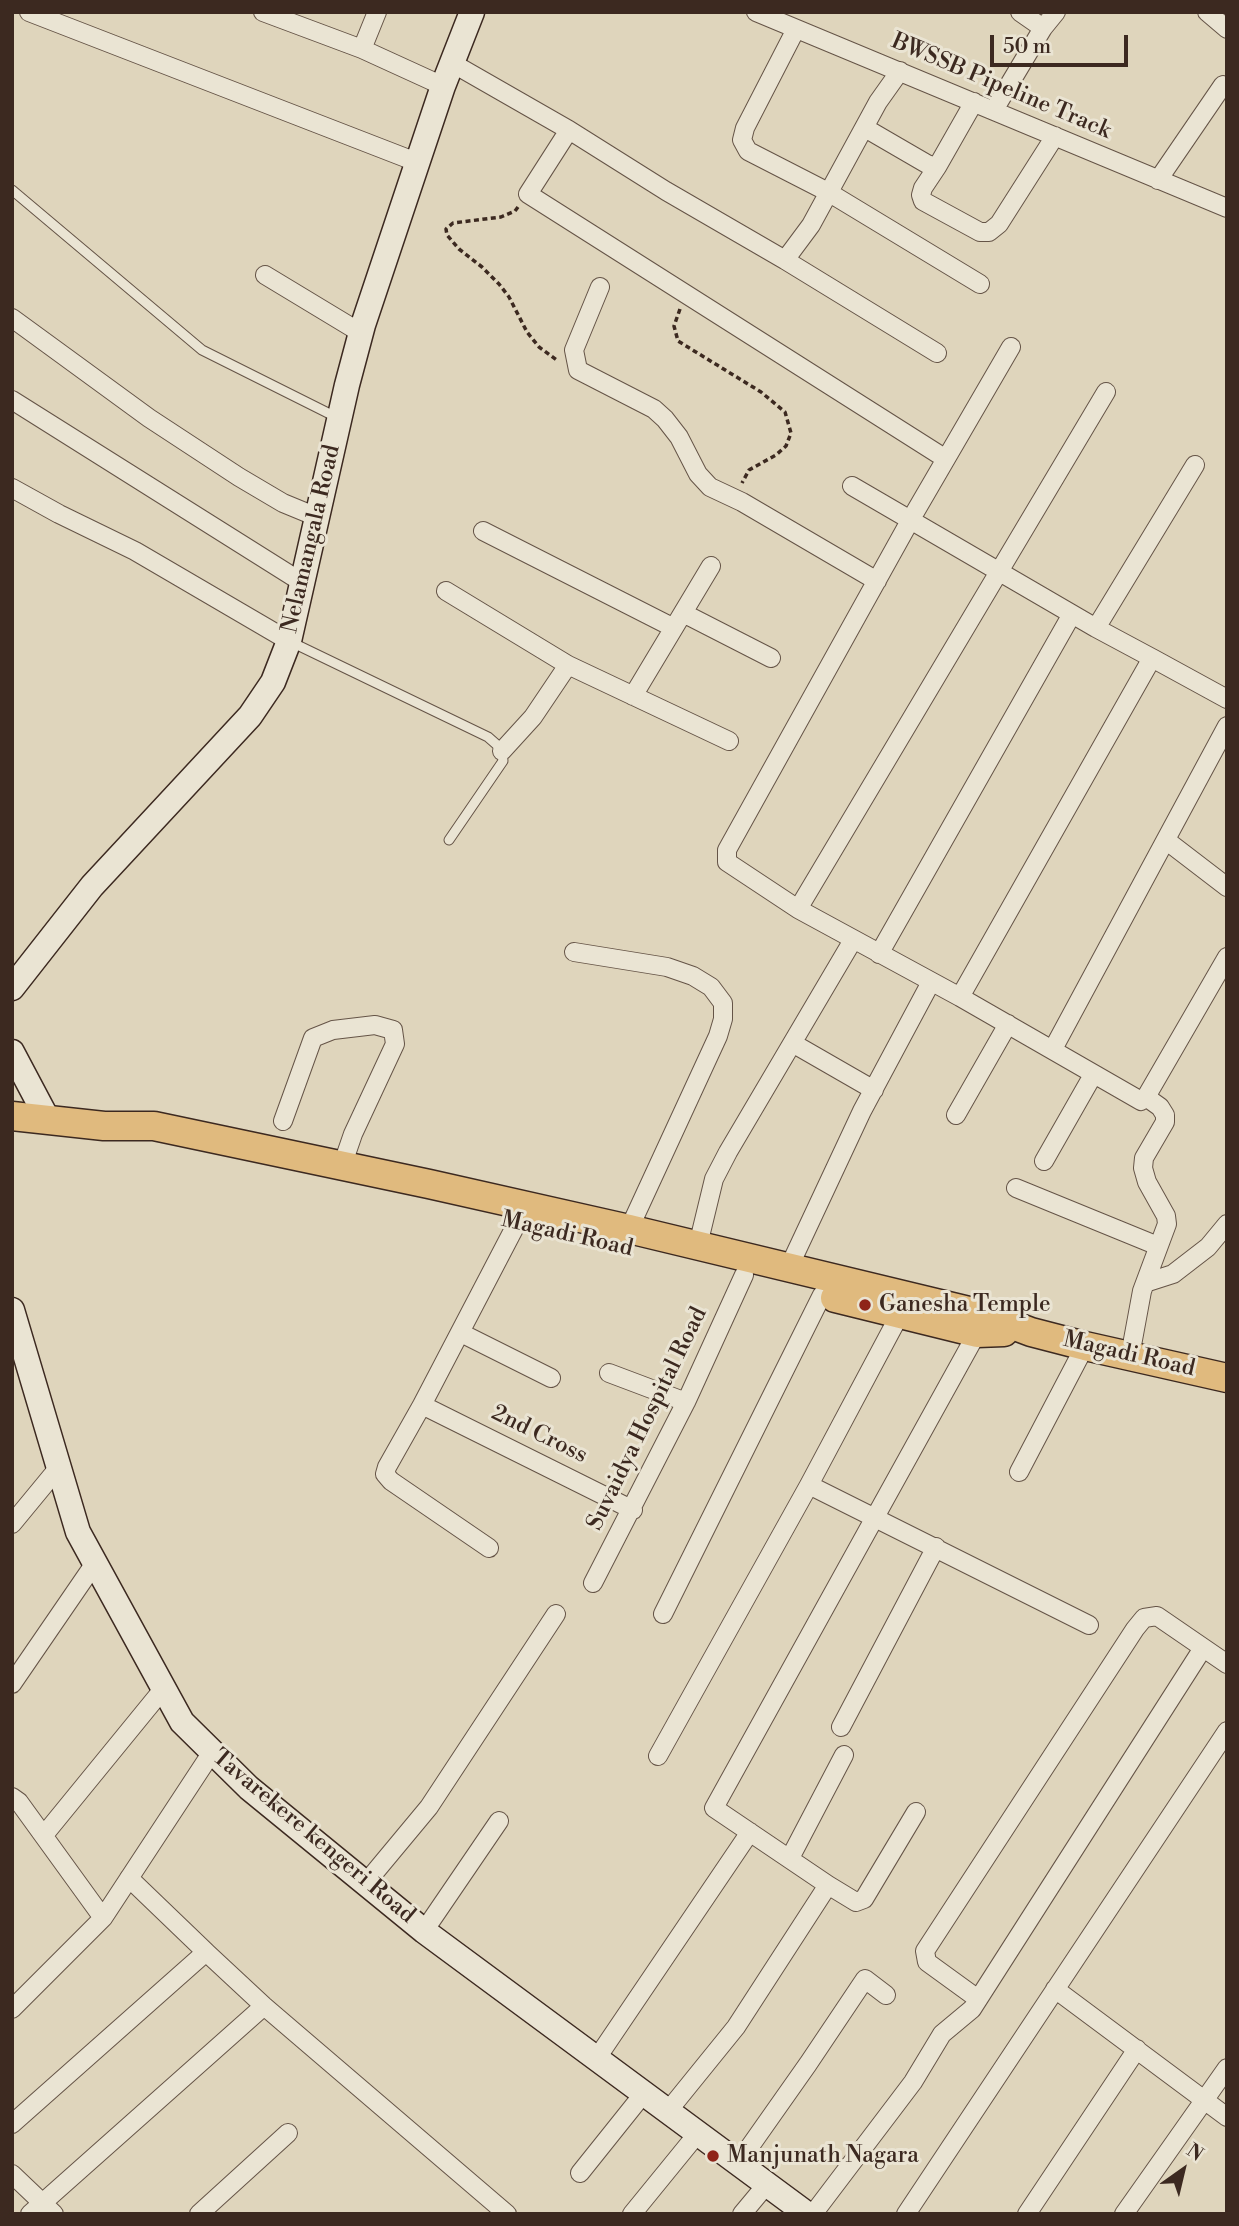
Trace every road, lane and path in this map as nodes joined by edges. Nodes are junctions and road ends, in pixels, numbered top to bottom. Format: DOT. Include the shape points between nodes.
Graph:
graph roads {
  1 [pos="29,12"];
  2 [pos="263,12"];
  3 [pos="377,12"];
  4 [pos="472,12"];
  5 [pos="757,12"];
  6 [pos="1020,12"];
  7 [pos="1056,12"];
  8 [pos="1207,12"];
  9 [pos="1043,28"];
  10 [pos="796,29"];
  11 [pos="1227,29"];
  12 [pos="362,49"];
  13 [pos="452,63"];
  14 [pos="900,71"];
  15 [pos="1223,85"];
  16 [pos="443,86"];
  17 [pos="974,102"];
  18 [pos="993,110"];
  19 [pos="865,128"];
  20 [pos="569,130"];
  21 [pos="1055,136"];
  22 [pos="419,163"];
  23 [pos="937,167"];
  24 [pos="1158,180"];
  25 [pos="12,190"];
  26 [pos="828,192"];
  27 [pos="527,194"];
  28 [pos="1227,208"];
  29 [pos="785,260"];
  30 [pos="265,275"];
  31 [pos="980,284"];
  32 [pos="600,287"];
  33 [pos="686,293"];
  34 [pos="12,318"];
  35 [pos="361,333"];
  36 [pos="1011,347"];
  37 [pos="937,353"];
  38 [pos="578,370"];
  39 [pos="1106,392"];
  40 [pos="12,400"];
  41 [pos="339,418"];
  42 [pos="946,458"];
  43 [pos="1195,465"];
  44 [pos="852,486"];
  45 [pos="12,488"];
  46 [pos="742,502"];
  47 [pos="317,517"];
  48 [pos="911,519"];
  49 [pos="483,531"];
  50 [pos="711,566"];
  51 [pos="999,571"];
  52 [pos="877,581"];
  53 [pos="303,583"];
  54 [pos="446,591"];
  55 [pos="1072,614"];
  56 [pos="678,620"];
  57 [pos="1096,628"];
  58 [pos="289,641"];
  59 [pos="771,658"];
  60 [pos="1152,658"];
  61 [pos="568,665"];
  62 [pos="633,696"];
  63 [pos="1226,698"];
  64 [pos="1227,726"];
  65 [pos="729,741"];
  66 [pos="502,751"];
  67 [pos="449,840"];
  68 [pos="1167,841"];
  69 [pos="1227,887"];
  70 [pos="798,909"];
  71 [pos="853,940"];
  72 [pos="574,952"];
  73 [pos="879,954"];
  74 [pos="1227,957"];
  75 [pos="931,982"];
  76 [pos="12,988"];
  77 [pos="960,997"];
  78 [pos="1008,1024"];
  79 [pos="794,1044"];
  80 [pos="1053,1049"];
  81 [pos="12,1052"];
  82 [pos="1093,1075"];
  83 [pos="874,1090"];
  84 [pos="1146,1097"];
  85 [pos="956,1115"];
  86 [pos="12,1116"];
  87 [pos="48,1120"];
  88 [pos="284,1121"];
  89 [pos="239,1154"];
  90 [pos="1044,1161"];
  91 [pos="342,1166"];
  92 [pos="1016,1188"];
  93 [pos="517,1223"];
  94 [pos="1227,1224"];
  95 [pos="629,1229"];
  96 [pos="698,1245"];
  97 [pos="1158,1246"];
  98 [pos="789,1267"];
  99 [pos="744,1275"];
  100 [pos="1145,1283"];
  101 [pos="822,1295"];
  102 [pos="12,1310"];
  103 [pos="899,1315"];
  104 [pos="1031,1332"];
  105 [pos="461,1333"];
  106 [pos="977,1333"];
  107 [pos="1085,1346"];
  108 [pos="1130,1356"];
  109 [pos="19,1364"];
  110 [pos="609,1373"];
  111 [pos="551,1378"];
  112 [pos="1227,1378"];
  113 [pos="686,1402"];
  114 [pos="422,1405"];
  115 [pos="59,1467"];
  116 [pos="1019,1472"];
  117 [pos="810,1485"];
  118 [pos="633,1510"];
  119 [pos="876,1516"];
  120 [pos="12,1524"];
  121 [pos="936,1547"];
  122 [pos="489,1548"];
  123 [pos="95,1563"];
  124 [pos="593,1583"];
  125 [pos="555,1614"];
  126 [pos="663,1614"];
  127 [pos="1090,1625"];
  128 [pos="1203,1648"];
  129 [pos="1227,1664"];
  130 [pos="12,1684"];
  131 [pos="164,1688"];
  132 [pos="841,1727"];
  133 [pos="1227,1731"];
  134 [pos="212,1752"];
  135 [pos="844,1755"];
  136 [pos="658,1756"];
  137 [pos="12,1797"];
  138 [pos="916,1812"];
  139 [pos="19,1817"];
  140 [pos="499,1821"];
  141 [pos="750,1832"];
  142 [pos="44,1835"];
  143 [pos="790,1858"];
  144 [pos="129,1878"];
  145 [pos="365,1884"];
  146 [pos="828,1885"];
  147 [pos="103,1918"];
  148 [pos="424,1931"];
  149 [pos="206,1952"];
  150 [pos="1055,1989"];
  151 [pos="886,1995"];
  152 [pos="978,1999"];
  153 [pos="264,2006"];
  154 [pos="12,2009"];
  155 [pos="1138,2049"];
  156 [pos="597,2058"];
  157 [pos="1227,2068"];
  158 [pos="644,2093"];
  159 [pos="1206,2100"];
  160 [pos="668,2111"];
  161 [pos="1227,2117"];
  162 [pos="12,2124"];
  163 [pos="288,2133"];
  164 [pos="698,2133"];
  165 [pos="739,2162"];
  166 [pos="580,2173"];
  167 [pos="12,2174"];
  168 [pos="767,2184"];
  169 [pos="42,2210"];
  170 [pos="200,2214"];
  171 [pos="507,2214"];
  172 [pos="632,2214"];
  173 [pos="741,2214"];
  174 [pos="807,2214"];
  175 [pos="813,2214"];
  176 [pos="906,2214"];
  177 [pos="1027,2214"];
  178 [pos="1124,2214"];
  1 -- 22 [label="street"];
  2 -- 12 [label="street"];
  3 -- 12 [label="street"];
  4 -- 13 [label="main road, Nelamangala Road"];
  5 -- 10 [label="street, BWSSB Pipeline Track"];
  6 -- 9 [label="street"];
  7 -- 9 [label="street"];
  8 -- 11 [label="street"];
  9 -- 18 [label="street"];
  10 -- 14 [label="street, BWSSB Pipeline Track"];
  10 -- 26 [label="street" via="742,140 748,151"];
  12 -- 16 [label="street"];
  13 -- 16 [label="main road, Nelamangala Road"];
  13 -- 20 [label="street"];
  14 -- 17 [label="street, BWSSB Pipeline Track"];
  14 -- 19 [label="street"];
  15 -- 24 [label="street"];
  16 -- 22 [label="main road, Nelamangala Road"];
  17 -- 18 [label="street, BWSSB Pipeline Track"];
  17 -- 23 [label="street"];
  18 -- 21 [label="street, BWSSB Pipeline Track"];
  19 -- 23 [label="street"];
  19 -- 26 [label="street"];
  20 -- 27 [label="street"];
  20 -- 29 [label="street"];
  21 -- 23 [label="street" via="999,224 989,232 980,232 923,201 923,188"];
  21 -- 24 [label="street, BWSSB Pipeline Track"];
  22 -- 35 [label="main road, Nelamangala Road"];
  24 -- 28 [label="street, BWSSB Pipeline Track"];
  25 -- 41 [label="lane" via="202,350"];
  26 -- 29 [label="street"];
  26 -- 31 [label="street"];
  27 -- 33 [label="street"];
  27 -- 38 [label="path" via="515,211 453,223 446,229 447,235 499,284 539,346"];
  29 -- 37 [label="street"];
  30 -- 35 [label="street"];
  32 -- 38 [label="street" via="574,350"];
  33 -- 42 [label="street"];
  33 -- 46 [label="path" via="674,326 678,341 761,391 785,412 789,423 786,446 744,476"];
  34 -- 47 [label="street" via="239,477"];
  35 -- 41 [label="main road, Nelamangala Road"];
  36 -- 42 [label="street"];
  38 -- 46 [label="street" via="654,409 673,429 704,482"];
  39 -- 51 [label="street"];
  40 -- 53 [label="street"];
  41 -- 47 [label="main road, Nelamangala Road"];
  42 -- 48 [label="street"];
  43 -- 57 [label="street"];
  44 -- 48 [label="street"];
  45 -- 58 [label="street" via="135,551"];
  46 -- 52 [label="street"];
  47 -- 53 [label="main road, Nelamangala Road"];
  48 -- 51 [label="street"];
  48 -- 52 [label="street"];
  49 -- 56 [label="street"];
  50 -- 56 [label="street"];
  51 -- 55 [label="street"];
  51 -- 70 [label="street"];
  52 -- 70 [label="street" via="726,857 733,868"];
  53 -- 58 [label="main road, Nelamangala Road"];
  54 -- 61 [label="street"];
  55 -- 57 [label="street"];
  55 -- 73 [label="street"];
  56 -- 59 [label="street"];
  56 -- 62 [label="street"];
  57 -- 60 [label="street"];
  58 -- 66 [label="lane" via="488,737"];
  58 -- 76 [label="main road, Nelamangala Road" via="273,682 250,716 92,886"];
  60 -- 63 [label="street"];
  60 -- 77 [label="street"];
  61 -- 62 [label="street"];
  61 -- 66 [label="street" via="533,717"];
  62 -- 65 [label="street"];
  64 -- 68 [label="street"];
  66 -- 67 [label="lane" via="503,761"];
  68 -- 69 [label="street"];
  68 -- 80 [label="street"];
  70 -- 71 [label="street"];
  71 -- 73 [label="street"];
  71 -- 79 [label="street"];
  72 -- 95 [label="street" via="667,967 711,987 723,1003 718,1036"];
  73 -- 75 [label="street"];
  74 -- 84 [label="street"];
  75 -- 77 [label="street"];
  75 -- 83 [label="street"];
  77 -- 78 [label="street"];
  78 -- 80 [label="street"];
  78 -- 85 [label="street"];
  79 -- 83 [label="street"];
  79 -- 96 [label="street" via="714,1179"];
  80 -- 82 [label="street"];
  81 -- 87 [label="main road"];
  82 -- 84 [label="street" via="1138,1100"];
  82 -- 90 [label="street"];
  83 -- 98 [label="street"];
  84 -- 97 [label="street" via="1165,1115 1143,1168 1166,1216"];
  86 -- 87 [label="main road, Magadi Road"];
  87 -- 89 [label="main road, Magadi Road" via="104,1126 147,1142"];
  88 -- 91 [label="street" via="313,1038 333,1030 375,1025 393,1030 395,1045"];
  89 -- 91 [label="main road, Magadi Road"];
  89 -- 93 [label="main road, Magadi Road"];
  91 -- 95 [label="main road, Magadi Road"];
  92 -- 97 [label="street"];
  93 -- 99 [label="main road, Magadi Road"];
  93 -- 105 [label="street"];
  94 -- 100 [label="street" via="1208,1247 1173,1274"];
  95 -- 96 [label="main road, Magadi Road"];
  96 -- 98 [label="main road, Magadi Road"];
  97 -- 100 [label="street"];
  98 -- 104 [label="main road, Magadi Road" via="986,1315"];
  99 -- 101 [label="main road, Magadi Road"];
  99 -- 113 [label="street, Suvaidya Hospital Road"];
  100 -- 108 [label="street"];
  101 -- 103 [label="main road, Magadi Road"];
  101 -- 126 [label="street"];
  102 -- 109 [label="main road, Tavarekere kengeri Road"];
  103 -- 106 [label="main road, Magadi Road"];
  103 -- 117 [label="street"];
  104 -- 106 [label="main road, Magadi Road"];
  104 -- 107 [label="main road, Magadi Road"];
  105 -- 111 [label="street"];
  105 -- 114 [label="street"];
  106 -- 119 [label="street"];
  107 -- 108 [label="main road, Magadi Road"];
  107 -- 116 [label="street"];
  108 -- 112 [label="main road, Magadi Road"];
  109 -- 115 [label="main road, Tavarekere kengeri Road"];
  110 -- 113 [label="street"];
  113 -- 118 [label="street, Suvaidya Hospital Road"];
  114 -- 118 [label="street, 2nd Cross"];
  114 -- 122 [label="street" via="385,1474"];
  115 -- 120 [label="street"];
  115 -- 123 [label="main road, Tavarekere kengeri Road" via="78,1532"];
  117 -- 119 [label="street"];
  117 -- 136 [label="street"];
  118 -- 124 [label="street, Suvaidya Hospital Road"];
  119 -- 121 [label="street"];
  119 -- 141 [label="street" via="714,1808"];
  121 -- 127 [label="street"];
  121 -- 132 [label="street"];
  123 -- 130 [label="street"];
  123 -- 131 [label="main road, Tavarekere kengeri Road"];
  125 -- 145 [label="street" via="429,1807"];
  128 -- 129 [label="street"];
  128 -- 152 [label="street"];
  128 -- 152 [label="street" via="1157,1616 1144,1618 932,1938 925,1951 928,1962"];
  131 -- 134 [label="main road, Tavarekere kengeri Road" via="182,1722"];
  131 -- 142 [label="street"];
  133 -- 150 [label="street"];
  134 -- 144 [label="street"];
  134 -- 145 [label="main road, Tavarekere kengeri Road"];
  135 -- 143 [label="street"];
  137 -- 139 [label="street"];
  138 -- 146 [label="street" via="864,1899 856,1902"];
  139 -- 142 [label="street"];
  140 -- 148 [label="street"];
  141 -- 143 [label="street"];
  141 -- 156 [label="street"];
  142 -- 147 [label="street"];
  143 -- 146 [label="street"];
  144 -- 147 [label="street"];
  144 -- 149 [label="street"];
  145 -- 148 [label="main road, Tavarekere kengeri Road"];
  146 -- 160 [label="street" via="736,2027"];
  147 -- 154 [label="street"];
  148 -- 156 [label="main road, Tavarekere kengeri Road"];
  149 -- 153 [label="street"];
  149 -- 162 [label="street"];
  150 -- 155 [label="street"];
  150 -- 176 [label="street"];
  151 -- 165 [label="street" via="865,1979"];
  152 -- 175 [label="street" via="942,2034 913,2082"];
  153 -- 169 [label="street"];
  153 -- 171 [label="street"];
  155 -- 159 [label="street"];
  155 -- 177 [label="street"];
  156 -- 158 [label="main road, Tavarekere kengeri Road"];
  157 -- 159 [label="street"];
  158 -- 160 [label="main road, Tavarekere kengeri Road"];
  158 -- 166 [label="street"];
  159 -- 161 [label="street"];
  159 -- 178 [label="street"];
  160 -- 164 [label="main road, Tavarekere kengeri Road"];
  163 -- 170 [label="street"];
  164 -- 165 [label="main road, Tavarekere kengeri Road"];
  164 -- 172 [label="street"];
  165 -- 168 [label="main road, Tavarekere kengeri Road"];
  167 -- 169 [label="street"];
  168 -- 173 [label="street"];
  168 -- 174 [label="main road, Tavarekere kengeri Road"];
}
